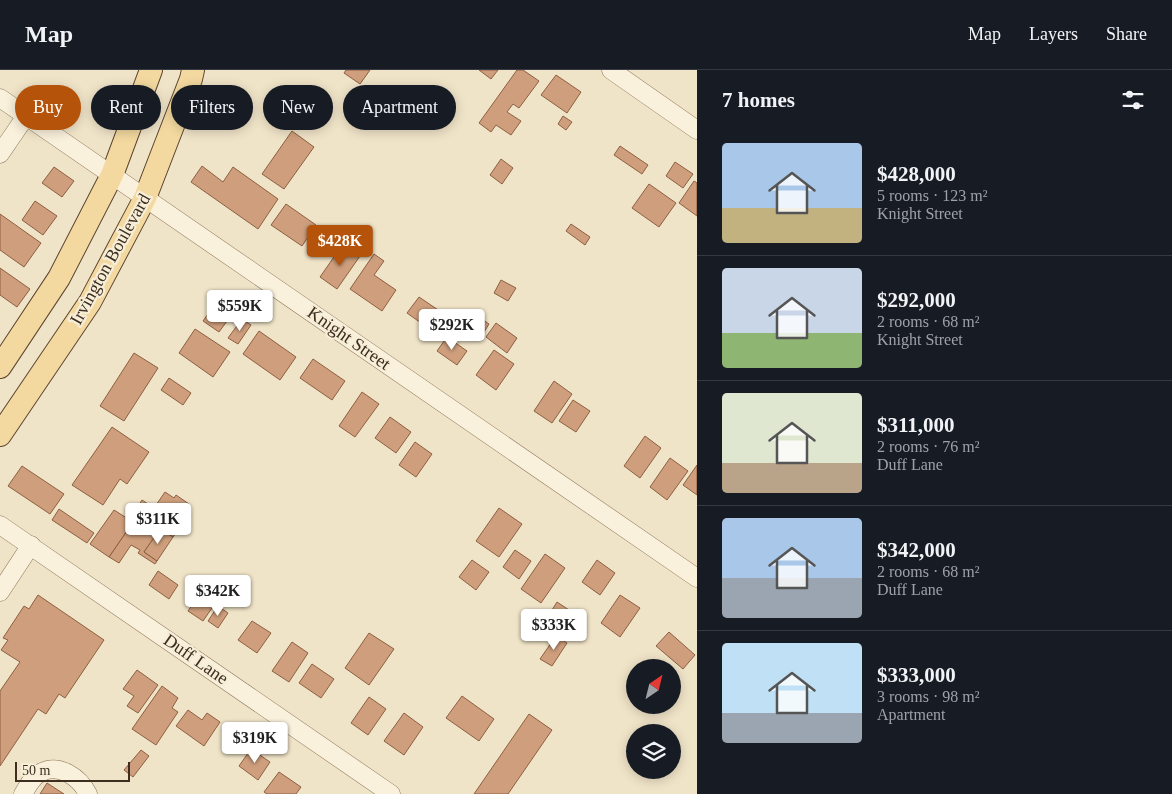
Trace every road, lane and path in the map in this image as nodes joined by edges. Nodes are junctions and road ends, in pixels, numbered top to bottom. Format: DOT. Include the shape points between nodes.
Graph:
graph roads {
  1 [pos="150,70"];
  2 [pos="193,70"];
  3 [pos="610,70"];
  4 [pos="0,98"];
  5 [pos="15,108"];
  6 [pos="16,130"];
  7 [pos="46,130"];
  8 [pos="697,130"];
  9 [pos="0,154"];
  10 [pos="112,175"];
  11 [pos="145,198"];
  12 [pos="0,366"];
  13 [pos="0,435"];
  14 [pos="0,525"];
  15 [pos="31,545"];
  16 [pos="697,578"];
  17 [pos="0,592"];
  18 [pos="23,794"];
  19 [pos="88,794"];
  20 [pos="391,794"];
  1 -- 10 [label="main road, Irvington Boulevard"];
  2 -- 11 [label="main road, Irvington Boulevard"];
  3 -- 8 [label="street"];
  4 -- 5 [label="street, Knight Street"];
  6 -- 9 [label="street"];
  7 -- 10 [label="street, Knight Street"];
  10 -- 11 [label="street, Knight Street"];
  10 -- 12 [label="main road, Irvington Boulevard" via="58,278"];
  11 -- 13 [label="main road, Irvington Boulevard" via="90,302"];
  11 -- 16 [label="street, Knight Street"];
  14 -- 15 [label="street, Duff Lane"];
  15 -- 17 [label="street"];
  15 -- 20 [label="street, Duff Lane"];
  18 -- 19 [label="street" via="36,776 50,768 73,776"];
}
